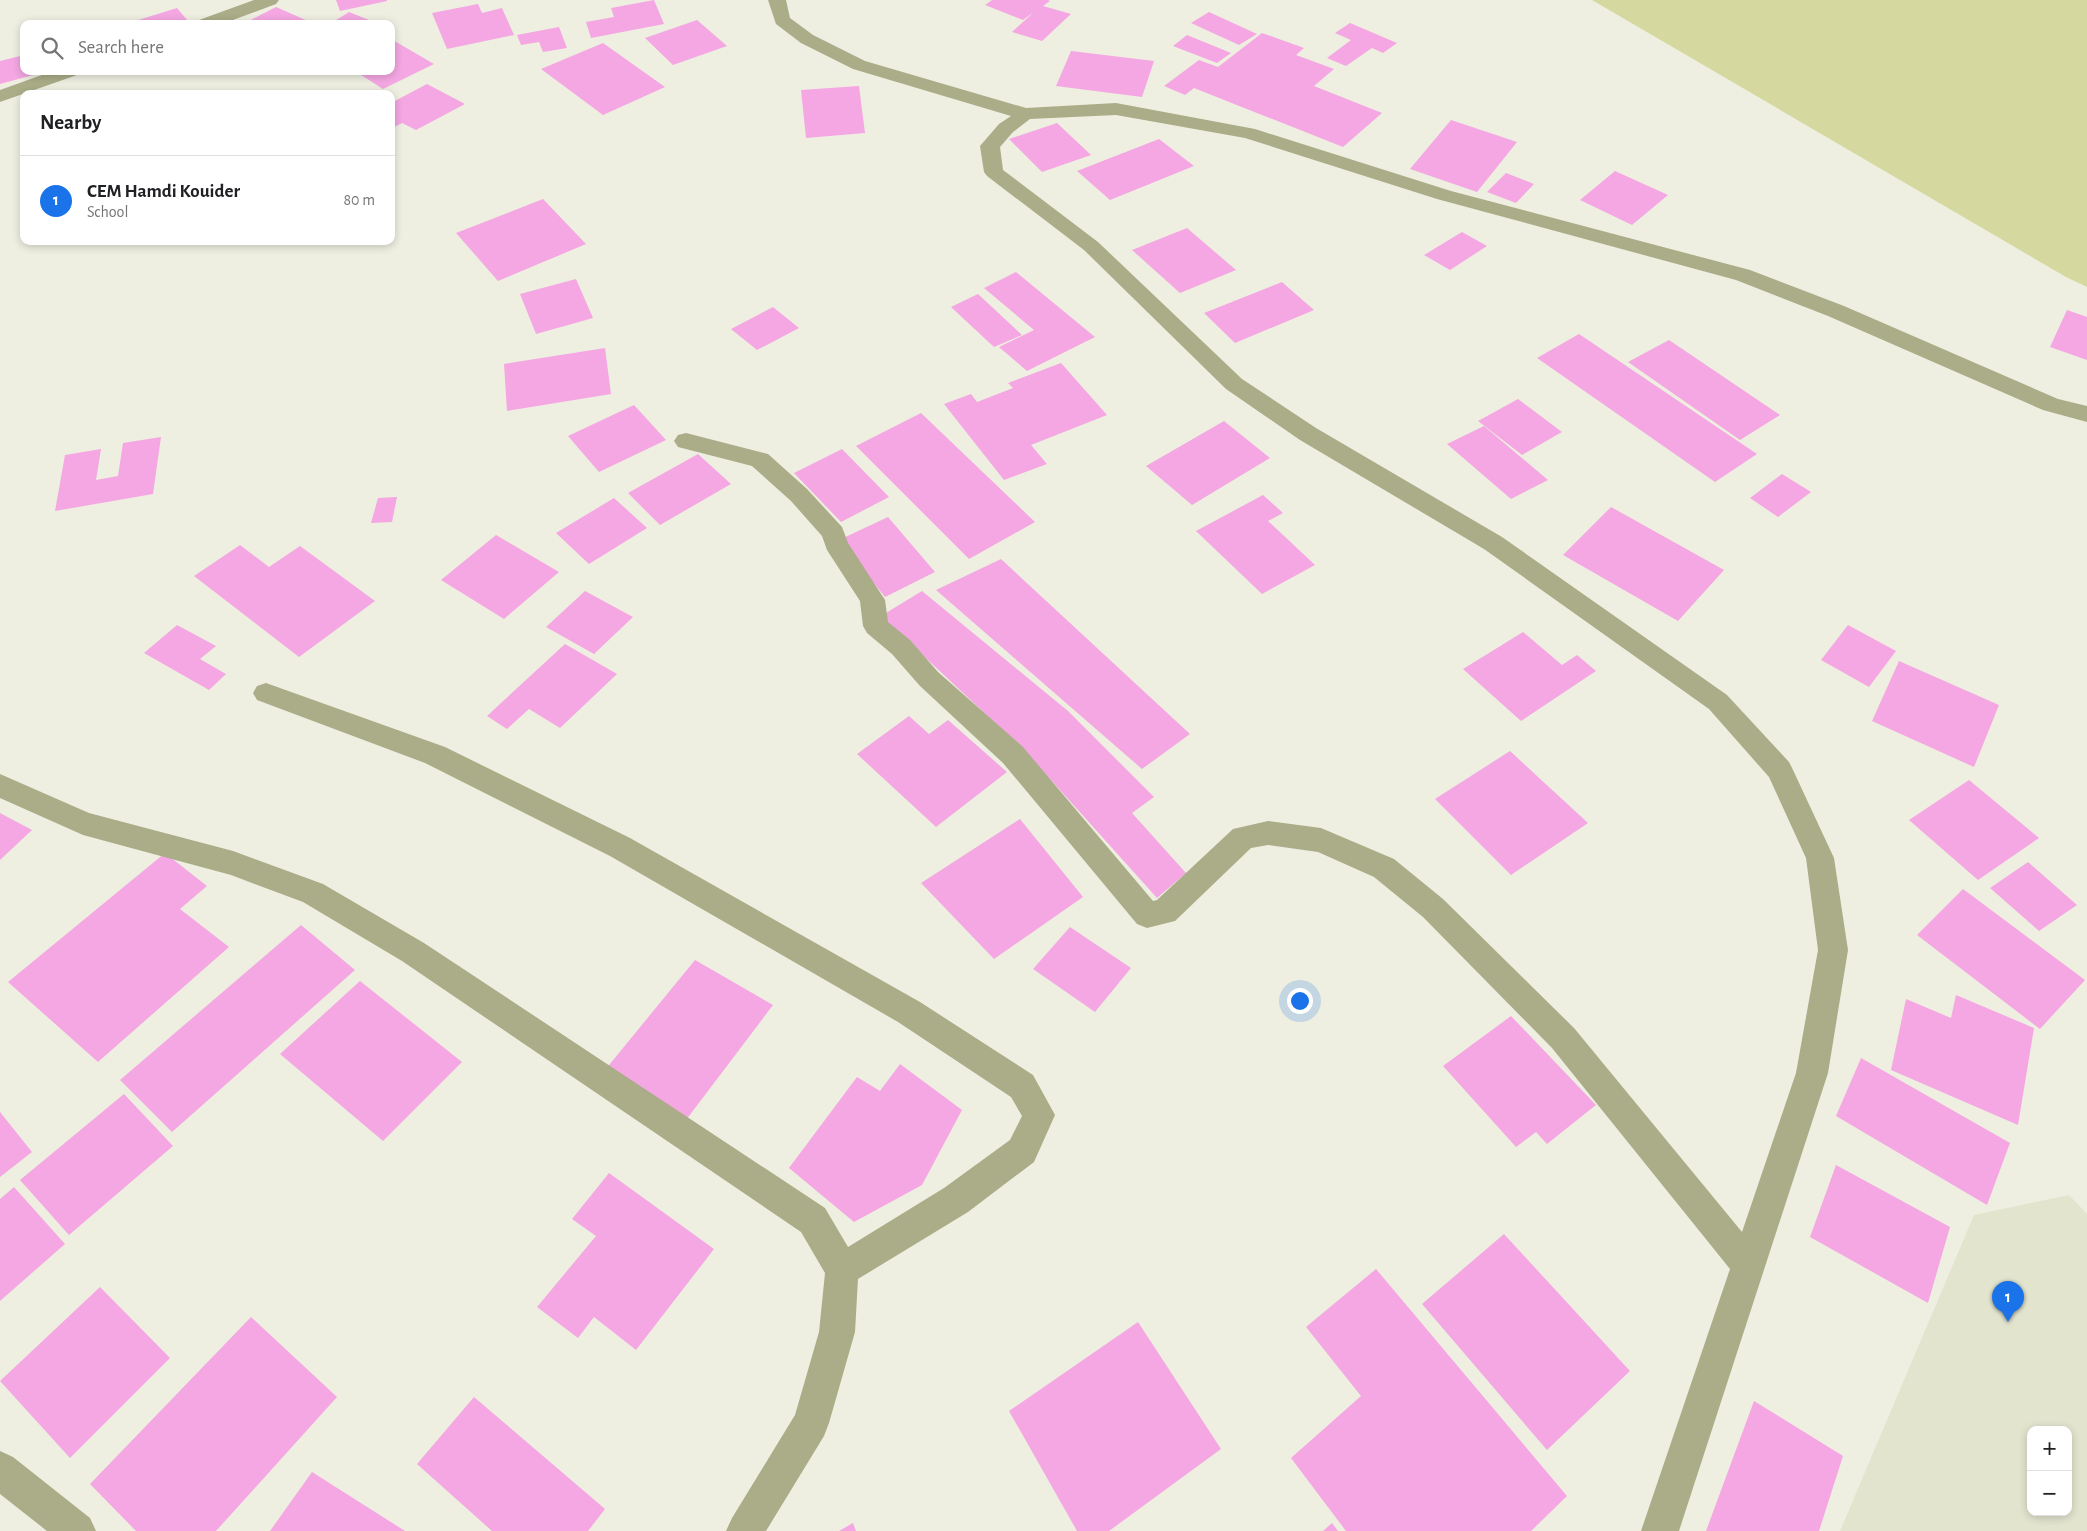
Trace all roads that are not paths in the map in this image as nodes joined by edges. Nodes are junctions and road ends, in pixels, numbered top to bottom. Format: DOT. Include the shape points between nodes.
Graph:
graph roads {
  1 [pos="270,0"];
  2 [pos="777,0"];
  3 [pos="216,20"];
  4 [pos="60,75"];
  5 [pos="0,96"];
  6 [pos="1025,114"];
  7 [pos="2087,414"];
  8 [pos="686,441"];
  9 [pos="266,693"];
  10 [pos="0,786"];
  11 [pos="1748,1265"];
  12 [pos="842,1270"];
  13 [pos="0,1470"];
  14 [pos="77,1531"];
  15 [pos="746,1531"];
  16 [pos="1660,1531"];
  1 -- 3 [label="street"];
  2 -- 6 [label="street" via="782,20 807,39 859,65"];
  4 -- 5 [label="street"];
  6 -- 7 [label="street" via="1116,109 1248,133 1444,195 1744,275 2051,404"];
  6 -- 11 [label="street" via="990,146 994,172 1091,246 1234,384 1308,434 1492,543 1718,702 1779,770 1820,858 1833,950 1812,1073"];
  8 -- 11 [label="street" via="760,460 799,495 834,533 836,544 872,600 876,626 1013,755 1147,915 1165,912 1243,838 1268,833 1321,840 1384,868 1432,908 1563,1038"];
  9 -- 12 [label="street" via="435,755 620,847 909,1012 1022,1086 1039,1115 1022,1151 956,1200"];
  10 -- 12 [label="street" via="83,823 233,863 314,893 413,952 813,1220"];
  11 -- 16 [label="street"];
  12 -- 15 [label="street" via="837,1332 811,1422"];
  13 -- 14 [label="street"];
}
